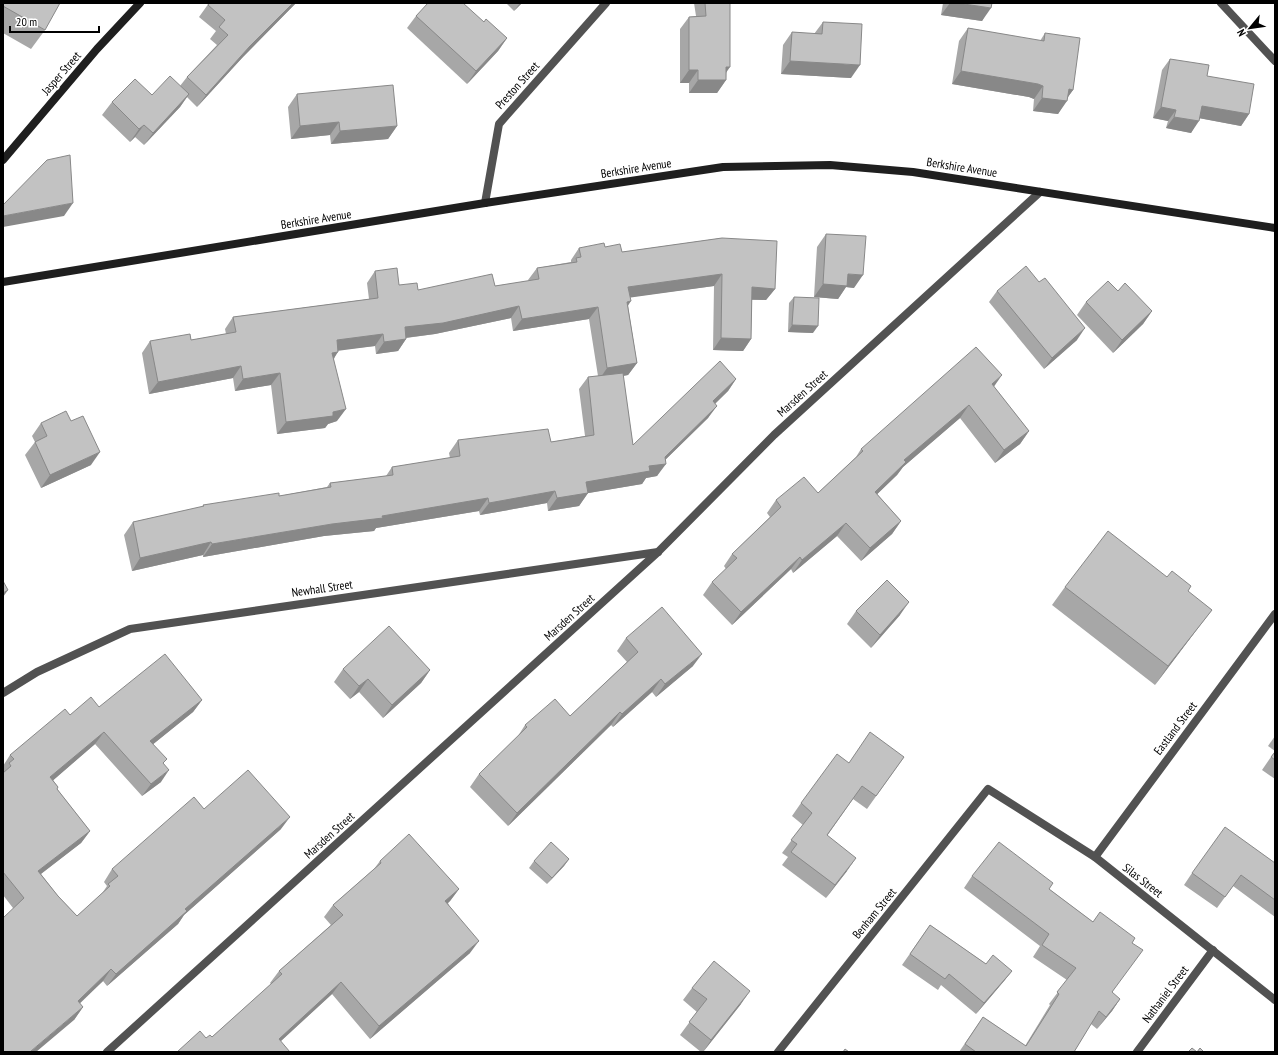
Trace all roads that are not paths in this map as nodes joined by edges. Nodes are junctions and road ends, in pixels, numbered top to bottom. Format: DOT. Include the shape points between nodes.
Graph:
graph roads {
  1 [pos="140,3"];
  2 [pos="606,3"];
  3 [pos="1221,3"];
  4 [pos="1275,61"];
  5 [pos="3,160"];
  6 [pos="1040,192"];
  7 [pos="485,203"];
  8 [pos="1275,228"];
  9 [pos="3,282"];
  10 [pos="658,552"];
  11 [pos="1275,614"];
  12 [pos="3,693"];
  13 [pos="988,789"];
  14 [pos="1095,857"];
  15 [pos="1213,950"];
  16 [pos="1275,1000"];
  17 [pos="107,1052"];
  18 [pos="778,1052"];
  19 [pos="1137,1052"];
  1 -- 5 [label="main road, Jasper Street"];
  2 -- 7 [label="street, Preston Street" via="499,124"];
  3 -- 4 [label="street"];
  6 -- 7 [label="main road, Berkshire Avenue" via="913,172 830,165 722,167"];
  6 -- 8 [label="main road, Berkshire Avenue"];
  6 -- 10 [label="street, Marsden Street" via="774,435"];
  7 -- 9 [label="main road, Berkshire Avenue"];
  10 -- 12 [label="street, Newhall Street" via="130,629 37,672"];
  10 -- 17 [label="street, Marsden Street"];
  11 -- 14 [label="street, Eastland Street"];
  13 -- 14 [label="street, Silas Street"];
  13 -- 18 [label="street, Benham Street"];
  14 -- 15 [label="street, Silas Street"];
  15 -- 16 [label="street, Silas Street"];
  15 -- 19 [label="street, Nathaniel Street"];
}
